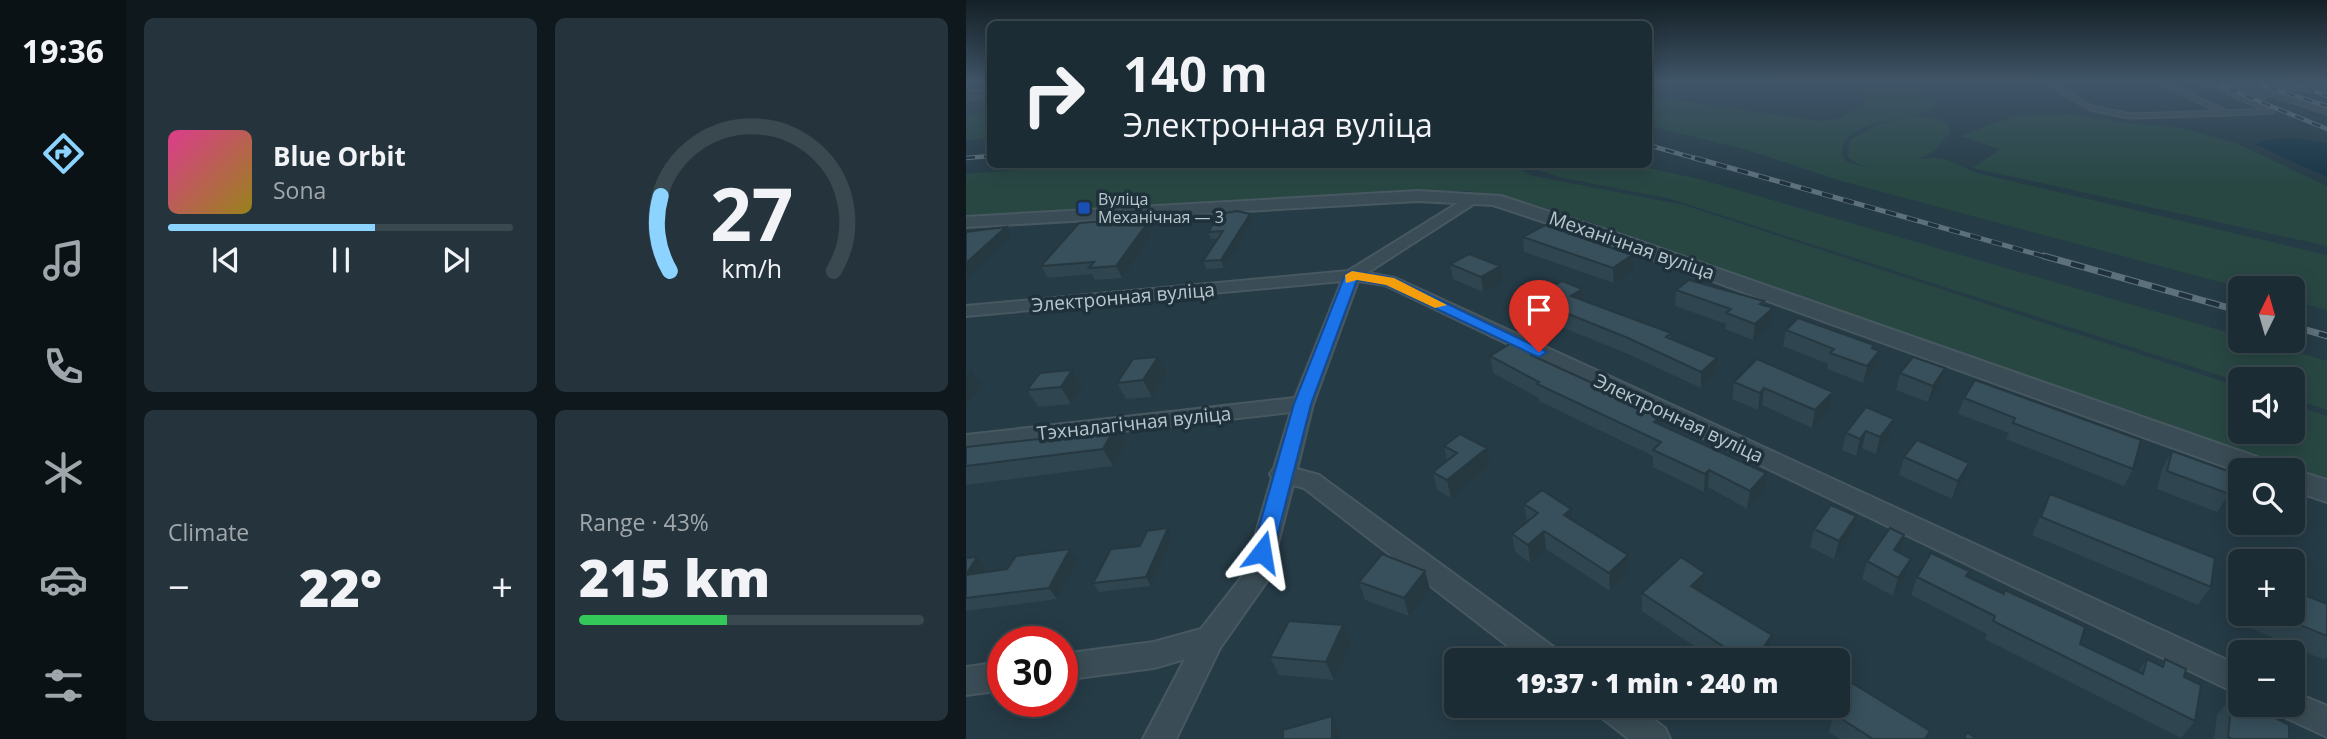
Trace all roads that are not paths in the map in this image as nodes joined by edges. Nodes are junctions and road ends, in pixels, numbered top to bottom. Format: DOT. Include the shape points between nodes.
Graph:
graph roads {
  1 [pos="1476,198"];
  2 [pos="966,222"];
  3 [pos="1352,275"];
  4 [pos="966,311"];
  5 [pos="1303,404"];
  6 [pos="966,442"];
  7 [pos="2230,458"];
  8 [pos="1281,474"];
  9 [pos="2305,484"];
  10 [pos="2327,491"];
  11 [pos="1210,639"];
  12 [pos="1533,648"];
  13 [pos="1078,665"];
  14 [pos="2228,675"];
  15 [pos="987,678"];
  16 [pos="966,681"];
  17 [pos="2305,712"];
  18 [pos="1626,718"];
  19 [pos="2327,722"];
  20 [pos="1158,739"];
  21 [pos="1654,739"];
  1 -- 2 [label="street, Механічная вуліца" via="1418,196"];
  1 -- 3 [label="street"];
  1 -- 7 [label="street, Механічная вуліца" via="1544,215"];
  3 -- 4 [label="street, Электронная вуліца"];
  3 -- 5 [label="street"];
  3 -- 14 [label="street, Электронная вуліца" via="1390,281"];
  5 -- 6 [label="street, Тэхналагічная вуліца"];
  5 -- 8 [label="street"];
  8 -- 11 [label="street" via="1256,578"];
  8 -- 12 [label="street" via="1311,481"];
  9 -- 10 [label="street"];
  11 -- 13 [label="street" via="1154,655"];
  11 -- 20 [label="street"];
  15 -- 16 [label="street"];
  17 -- 19 [label="street"];
  18 -- 21 [label="street"];
}
